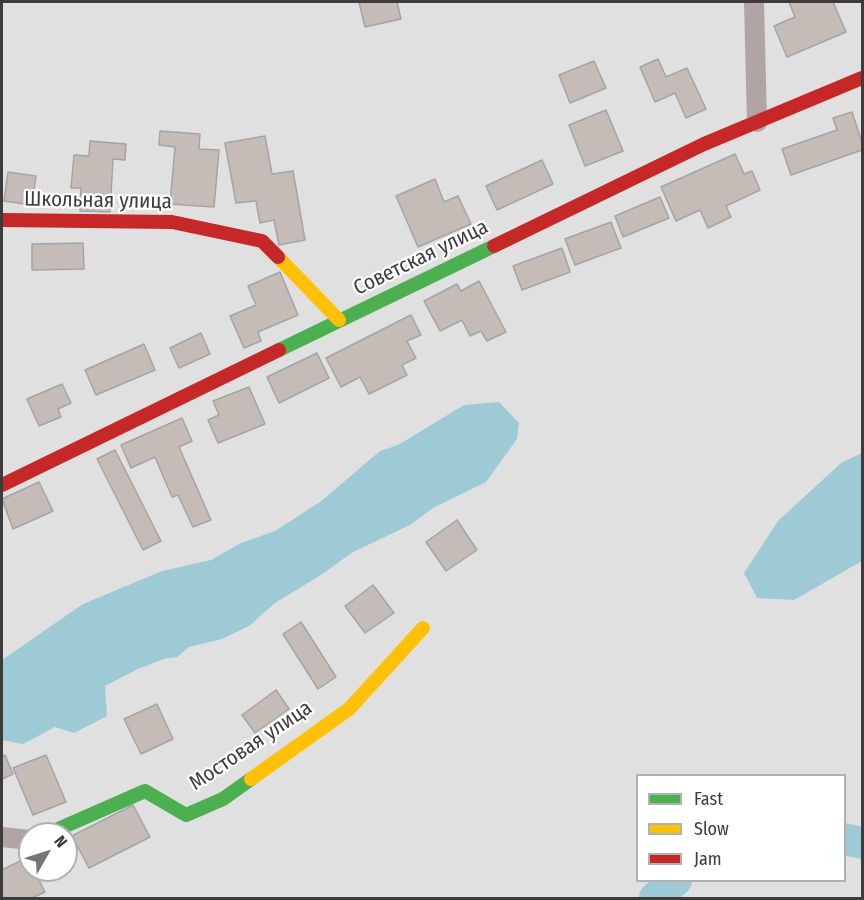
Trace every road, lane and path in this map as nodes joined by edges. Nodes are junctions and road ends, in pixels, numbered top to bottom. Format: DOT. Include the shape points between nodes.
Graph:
graph roads {
  1 [pos="754,2"];
  2 [pos="862,78"];
  3 [pos="757,122"];
  4 [pos="2,220"];
  5 [pos="339,320"];
  6 [pos="2,485"];
  7 [pos="423,628"];
  8 [pos="74,822"];
  9 [pos="2,837"];
  10 [pos="18,839"];
  1 -- 3 [label="street"];
  2 -- 3 [label="street, Советская улица"];
  3 -- 5 [label="street, Советская улица"];
  4 -- 5 [label="street, Школьная улица" via="172,222 262,241"];
  5 -- 6 [label="street, Советская улица"];
  7 -- 8 [label="street, Мостовая улица" via="349,709 223,799 186,815 145,791"];
  9 -- 10 [label="street"];
}
